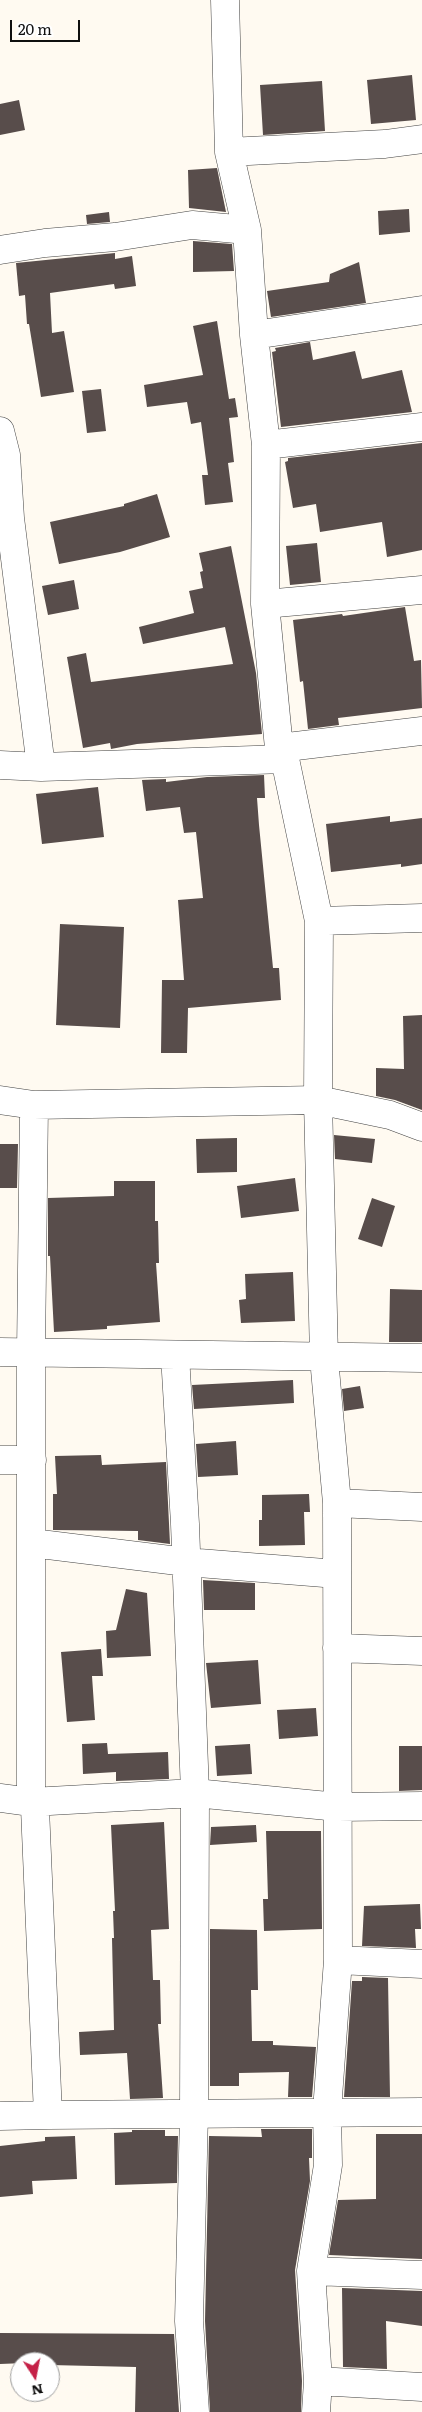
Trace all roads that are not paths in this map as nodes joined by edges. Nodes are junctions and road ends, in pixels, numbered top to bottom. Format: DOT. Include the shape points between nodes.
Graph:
graph roads {
  1 [pos="225,0"];
  2 [pos="422,139"];
  3 [pos="229,152"];
  4 [pos="247,230"];
  5 [pos="0,250"];
  6 [pos="422,310"];
  7 [pos="254,335"];
  8 [pos="422,427"];
  9 [pos="0,431"];
  10 [pos="266,445"];
  11 [pos="422,590"];
  12 [pos="265,604"];
  13 [pos="422,731"];
  14 [pos="282,753"];
  15 [pos="0,765"];
  16 [pos="41,767"];
  17 [pos="422,918"];
  18 [pos="319,921"];
  19 [pos="0,1100"];
  20 [pos="318,1100"];
  21 [pos="34,1105"];
  22 [pos="422,1127"];
  23 [pos="0,1352"];
  24 [pos="31,1352"];
  25 [pos="175,1355"];
  26 [pos="324,1358"];
  27 [pos="422,1358"];
  28 [pos="0,1460"];
  29 [pos="32,1460"];
  30 [pos="337,1503"];
  31 [pos="422,1507"];
  32 [pos="32,1543"];
  33 [pos="186,1562"];
  34 [pos="337,1574"];
  35 [pos="337,1648"];
  36 [pos="422,1651"];
  37 [pos="196,1793"];
  38 [pos="0,1798"];
  39 [pos="31,1802"];
  40 [pos="422,1806"];
  41 [pos="338,1807"];
  42 [pos="338,1960"];
  43 [pos="422,1964"];
  44 [pos="327,2111"];
  45 [pos="422,2112"];
  46 [pos="194,2113"];
  47 [pos="48,2115"];
  48 [pos="0,2116"];
  49 [pos="311,2271"];
  50 [pos="422,2275"];
  51 [pos="318,2381"];
  52 [pos="422,2387"];
  53 [pos="195,2412"];
  54 [pos="316,2412"];
  1 -- 3 [label="street"];
  2 -- 3 [label="street" via="385,144"];
  3 -- 4 [label="street"];
  4 -- 5 [label="street" via="192,226"];
  4 -- 7 [label="street"];
  6 -- 7 [label="street"];
  7 -- 10 [label="street"];
  8 -- 10 [label="street"];
  9 -- 16 [label="street" via="6,455 10,518"];
  10 -- 12 [label="street"];
  11 -- 12 [label="street"];
  12 -- 14 [label="street"];
  13 -- 14 [label="street"];
  14 -- 16 [label="street"];
  14 -- 18 [label="street"];
  15 -- 16 [label="street"];
  17 -- 18 [label="street"];
  18 -- 20 [label="street"];
  19 -- 21 [label="street"];
  20 -- 21 [label="street"];
  20 -- 22 [label="street" via="390,1115"];
  20 -- 26 [label="street"];
  21 -- 24 [label="street"];
  23 -- 24 [label="street"];
  24 -- 25 [label="street"];
  24 -- 29 [label="street"];
  25 -- 26 [label="street"];
  25 -- 33 [label="street"];
  26 -- 27 [label="street"];
  26 -- 30 [label="street"];
  28 -- 29 [label="street"];
  29 -- 32 [label="street"];
  30 -- 31 [label="street"];
  30 -- 34 [label="street"];
  32 -- 33 [label="street"];
  32 -- 39 [label="street"];
  33 -- 34 [label="street"];
  33 -- 37 [label="street"];
  34 -- 35 [label="street"];
  35 -- 36 [label="street"];
  35 -- 41 [label="street"];
  37 -- 39 [label="street"];
  37 -- 41 [label="street"];
  37 -- 46 [label="street"];
  38 -- 39 [label="street"];
  39 -- 47 [label="street" via="35,1808"];
  40 -- 41 [label="street"];
  41 -- 42 [label="street"];
  42 -- 43 [label="street"];
  42 -- 44 [label="street"];
  44 -- 45 [label="street"];
  44 -- 46 [label="street"];
  44 -- 49 [label="street" via="328,2165"];
  46 -- 47 [label="street"];
  46 -- 53 [label="street" via="189,2321"];
  47 -- 48 [label="street"];
  49 -- 50 [label="street"];
  49 -- 51 [label="street"];
  51 -- 52 [label="street"];
  51 -- 54 [label="street"];
}
